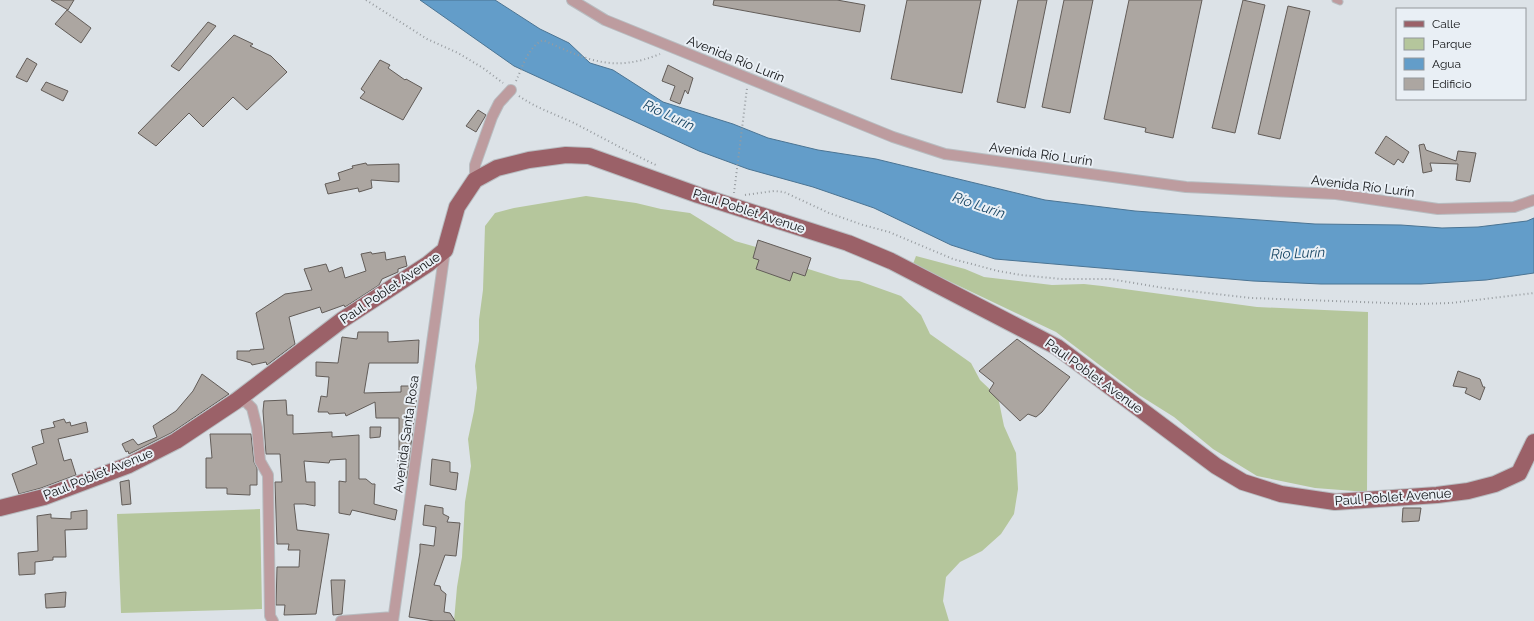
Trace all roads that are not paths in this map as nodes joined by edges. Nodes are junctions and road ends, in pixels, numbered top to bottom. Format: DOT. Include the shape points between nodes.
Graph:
graph roads {
  1 [pos="572,0"];
  2 [pos="511,90"];
  3 [pos="475,180"];
  4 [pos="1534,200"];
  5 [pos="445,250"];
  6 [pos="236,401"];
  7 [pos="1534,442"];
  8 [pos="0,508"];
  9 [pos="393,619"];
  10 [pos="273,621"];
  11 [pos="341,621"];
  1 -- 4 [label="street, Avenida Río Lurín" via="605,20 893,137 945,154 1186,187 1336,194 1438,208 1514,207"];
  2 -- 3 [label="street" via="499,103 492,117 475,165"];
  3 -- 5 [label="main road, Paul Poblet Avenue" via="457,206"];
  3 -- 7 [label="main road, Paul Poblet Avenue" via="497,168 529,160 589,156 698,195 848,243 891,261 1057,347 1216,466 1244,482 1281,494 1335,502 1468,491 1495,484 1519,473"];
  5 -- 6 [label="main road, Paul Poblet Avenue" via="428,264 342,320"];
  5 -- 9 [label="street, Avenida Santa Rosa"];
  6 -- 8 [label="main road, Paul Poblet Avenue" via="176,441 129,465 44,496"];
  6 -- 10 [label="street" via="246,402 252,408 260,461 268,474 270,616"];
  9 -- 11 [label="street"];
}
